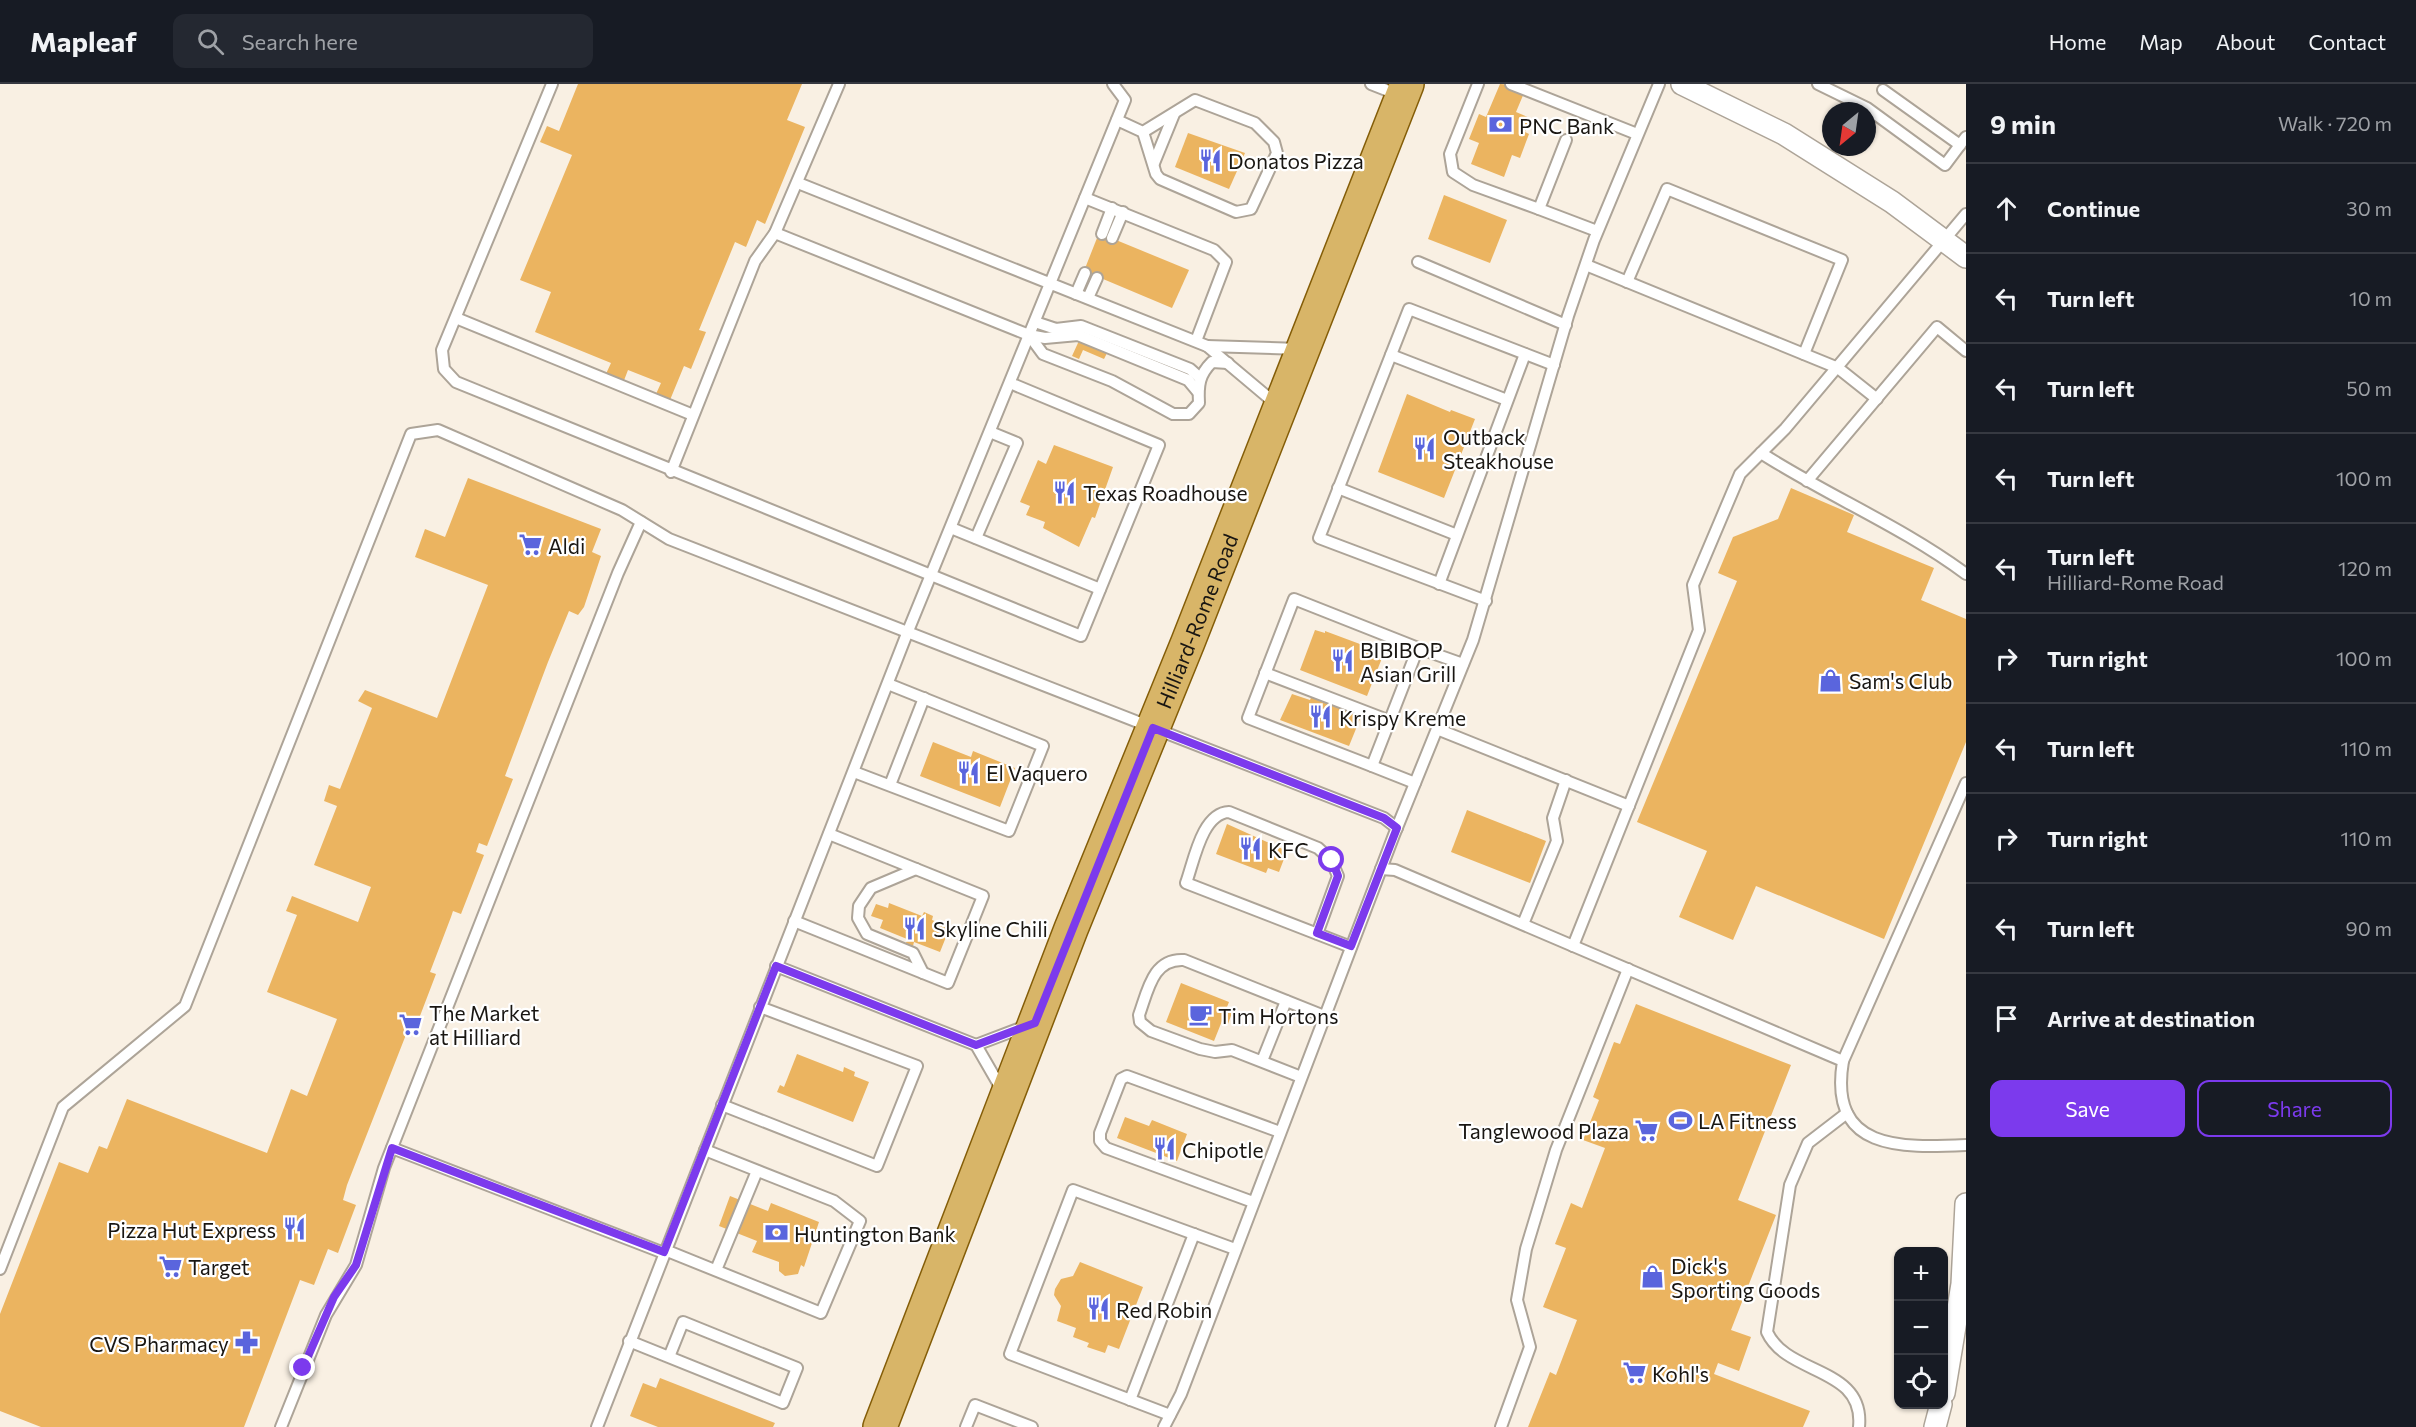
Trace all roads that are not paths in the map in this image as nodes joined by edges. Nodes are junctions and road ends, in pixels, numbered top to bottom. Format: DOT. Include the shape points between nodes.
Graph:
graph roads {
  1 [pos="552,84"];
  2 [pos="839,84"];
  3 [pos="1113,84"];
  4 [pos="1371,84"];
  5 [pos="1478,84"];
  6 [pos="1511,84"];
  7 [pos="1659,84"];
  8 [pos="1682,84"];
  9 [pos="1818,84"];
  10 [pos="1405,90"];
  11 [pos="1883,90"];
  12 [pos="1174,114"];
  13 [pos="1117,120"];
  14 [pos="1143,132"];
  15 [pos="1637,134"];
  16 [pos="1566,140"];
  17 [pos="1963,141"];
  18 [pos="1154,163"];
  19 [pos="798,183"];
  20 [pos="1085,198"];
  21 [pos="1112,208"];
  22 [pos="1539,209"];
  23 [pos="1123,212"];
  24 [pos="1966,214"];
  25 [pos="1598,231"];
  26 [pos="775,233"];
  27 [pos="1102,234"];
  28 [pos="1113,238"];
  29 [pos="1946,242"];
  30 [pos="1966,257"];
  31 [pos="1418,262"];
  32 [pos="1586,265"];
  33 [pos="1085,273"];
  34 [pos="1097,278"];
  35 [pos="1627,282"];
  36 [pos="1050,283"];
  37 [pos="1076,294"];
  38 [pos="1088,298"];
  39 [pos="456,318"];
  40 [pos="1035,322"];
  41 [pos="1566,325"];
  42 [pos="1029,335"];
  43 [pos="1196,341"];
  44 [pos="1207,346"];
  45 [pos="1304,349"];
  46 [pos="1966,351"];
  47 [pos="1525,354"];
  48 [pos="1804,354"];
  49 [pos="1391,355"];
  50 [pos="1229,364"];
  51 [pos="1554,365"];
  52 [pos="1838,368"];
  53 [pos="1200,378"];
  54 [pos="1010,383"];
  55 [pos="1198,392"];
  56 [pos="1876,399"];
  57 [pos="1507,400"];
  58 [pos="1280,407"];
  59 [pos="693,415"];
  60 [pos="990,432"];
  61 [pos="1761,453"];
  62 [pos="671,472"];
  63 [pos="1807,481"];
  64 [pos="1338,488"];
  65 [pos="641,522"];
  66 [pos="951,528"];
  67 [pos="1457,535"];
  68 [pos="976,538"];
  69 [pos="1966,574"];
  70 [pos="931,575"];
  71 [pos="1439,584"];
  72 [pos="1100,589"];
  73 [pos="1486,601"];
  74 [pos="909,631"];
  75 [pos="1418,648"];
  76 [pos="1463,664"];
  77 [pos="1265,673"];
  78 [pos="888,684"];
  79 [pos="924,698"];
  80 [pos="1390,721"];
  81 [pos="1153,728"];
  82 [pos="1437,729"];
  83 [pos="1372,766"];
  84 [pos="854,772"];
  85 [pos="1566,780"];
  86 [pos="1415,783"];
  87 [pos="1966,783"];
  88 [pos="890,785"];
  89 [pos="1629,806"];
  90 [pos="1397,828"];
  91 [pos="829,834"];
  92 [pos="916,869"];
  93 [pos="1381,869"];
  94 [pos="794,921"];
  95 [pos="1523,924"];
  96 [pos="1317,933"];
  97 [pos="1351,946"];
  98 [pos="1573,946"];
  99 [pos="776,966"];
  100 [pos="1628,969"];
  101 [pos="922,973"];
  102 [pos="1286,1001"];
  103 [pos="760,1007"];
  104 [pos="1324,1016"];
  105 [pos="1035,1023"];
  106 [pos="976,1045"];
  107 [pos="1262,1061"];
  108 [pos="1843,1061"];
  109 [pos="1301,1077"];
  110 [pos="1007,1097"];
  111 [pos="722,1105"];
  112 [pos="1847,1113"];
  113 [pos="1280,1132"];
  114 [pos="1966,1145"];
  115 [pos="392,1148"];
  116 [pos="705,1150"];
  117 [pos="757,1171"];
  118 [pos="1253,1202"];
  119 [pos="1966,1204"];
  120 [pos="1194,1234"];
  121 [pos="1235,1250"];
  122 [pos="664,1251"];
  123 [pos="0,1269"];
  124 [pos="716,1270"];
  125 [pos="628,1341"];
  126 [pos="669,1357"];
  127 [pos="1948,1369"];
  128 [pos="1130,1400"];
  129 [pos="1940,1409"];
  130 [pos="1170,1415"];
  131 [pos="281,1427"];
  132 [pos="597,1427"];
  133 [pos="880,1427"];
  134 [pos="966,1427"];
  135 [pos="1032,1427"];
  136 [pos="1164,1427"];
  137 [pos="1501,1427"];
  138 [pos="1859,1427"];
  139 [pos="1935,1427"];
  1 -- 39 [label="lane"];
  2 -- 19 [label="lane"];
  3 -- 13 [label="lane" via="1125,100"];
  4 -- 10 [label="lane"];
  5 -- 22 [label="lane" via="1450,154 1453,172 1473,185"];
  6 -- 15 [label="lane"];
  7 -- 15 [label="lane"];
  8 -- 29 [label="street" via="1784,134 1892,202"];
  9 -- 17 [label="lane" via="1867,108 1945,165"];
  10 -- 45 [label="main road, Hilliard-Rome Road"];
  11 -- 17 [label="lane"];
  12 -- 14 [label="lane"];
  12 -- 18 [label="lane"];
  12 -- 18 [label="lane" via="1195,100 1255,123 1274,142 1277,153 1256,201 1245,212 1171,186 1156,174"];
  13 -- 14 [label="lane"];
  13 -- 20 [label="lane"];
  14 -- 18 [label="lane"];
  15 -- 25 [label="lane"];
  16 -- 22 [label="lane"];
  19 -- 26 [label="lane"];
  19 -- 36 [label="lane"];
  20 -- 21 [label="lane"];
  20 -- 36 [label="lane"];
  21 -- 23 [label="lane"];
  21 -- 27 [label="lane"];
  22 -- 25 [label="lane"];
  23 -- 28 [label="lane"];
  23 -- 43 [label="lane" via="1214,250 1226,262"];
  24 -- 29 [label="lane"];
  25 -- 32 [label="lane"];
  26 -- 42 [label="lane"];
  26 -- 59 [label="lane" via="755,261"];
  29 -- 30 [label="street"];
  29 -- 52 [label="lane"];
  31 -- 41 [label="lane"];
  32 -- 35 [label="lane"];
  32 -- 41 [label="lane"];
  33 -- 37 [label="lane"];
  34 -- 38 [label="lane"];
  35 -- 48 [label="lane"];
  35 -- 48 [label="lane" via="1667,189 1820,251 1842,260"];
  36 -- 37 [label="lane"];
  36 -- 40 [label="lane"];
  37 -- 38 [label="lane"];
  38 -- 43 [label="lane"];
  39 -- 59 [label="lane"];
  39 -- 62 [label="lane" via="442,351 444,369 456,382"];
  40 -- 42 [label="lane"];
  40 -- 53 [label="lane" via="1056,329 1081,326 1190,369"];
  41 -- 51 [label="lane"];
  42 -- 54 [label="lane"];
  42 -- 55 [label="lane" via="1078,335 1188,380"];
  42 -- 55 [label="lane" via="1043,354 1113,381 1173,414 1189,414 1199,403"];
  43 -- 44 [label="lane"];
  44 -- 45 [label="lane"];
  44 -- 50 [label="lane"];
  45 -- 58 [label="main road, Hilliard-Rome Road"];
  46 -- 56 [label="lane" via="1937,327"];
  47 -- 49 [label="lane" via="1409,309"];
  47 -- 51 [label="lane"];
  47 -- 57 [label="lane"];
  48 -- 52 [label="lane"];
  49 -- 57 [label="lane"];
  49 -- 64 [label="lane"];
  50 -- 53 [label="lane" via="1212,362"];
  50 -- 58 [label="lane"];
  51 -- 73 [label="lane"];
  52 -- 56 [label="lane"];
  52 -- 61 [label="lane"];
  53 -- 55 [label="lane"];
  54 -- 60 [label="lane"];
  54 -- 72 [label="lane" via="1159,445"];
  56 -- 63 [label="lane"];
  57 -- 67 [label="lane"];
  58 -- 81 [label="main road, Hilliard-Rome Road"];
  59 -- 62 [label="lane"];
  60 -- 66 [label="lane"];
  60 -- 68 [label="lane" via="1017,442"];
  61 -- 63 [label="lane"];
  61 -- 89 [label="lane" via="1740,474 1693,585 1699,630"];
  62 -- 70 [label="lane"];
  63 -- 69 [label="lane" via="1942,556"];
  64 -- 67 [label="lane"];
  64 -- 71 [label="lane" via="1319,538"];
  65 -- 74 [label="lane" via="669,539"];
  65 -- 115 [label="lane"];
  65 -- 123 [label="lane" via="622,510 438,430 411,434 185,1006 63,1107"];
  66 -- 68 [label="lane"];
  66 -- 70 [label="lane"];
  67 -- 71 [label="lane"];
  68 -- 72 [label="lane"];
  70 -- 72 [label="lane" via="1081,636"];
  70 -- 74 [label="lane"];
  71 -- 73 [label="lane"];
  73 -- 76 [label="lane"];
  74 -- 78 [label="lane"];
  74 -- 81 [label="lane"];
  75 -- 76 [label="lane"];
  75 -- 77 [label="lane" via="1294,599"];
  75 -- 80 [label="lane"];
  76 -- 82 [label="lane"];
  77 -- 80 [label="lane"];
  77 -- 83 [label="lane" via="1248,718"];
  78 -- 79 [label="lane"];
  78 -- 84 [label="lane"];
  79 -- 88 [label="lane"];
  79 -- 88 [label="lane" via="1043,746 1009,831"];
  80 -- 83 [label="lane"];
  81 -- 90 [label="lane" via="1384,818"];
  81 -- 105 [label="main road, Hilliard-Rome Road"];
  82 -- 85 [label="lane"];
  82 -- 86 [label="lane"];
  83 -- 86 [label="lane"];
  84 -- 88 [label="lane"];
  84 -- 91 [label="lane"];
  85 -- 89 [label="lane"];
  85 -- 95 [label="lane" via="1553,818 1557,841"];
  86 -- 90 [label="lane"];
  87 -- 108 [label="lane"];
  89 -- 98 [label="lane"];
  90 -- 93 [label="lane"];
  91 -- 92 [label="lane"];
  91 -- 94 [label="lane"];
  92 -- 101 [label="lane" via="871,888 859,906 858,918 867,934 913,953"];
  92 -- 101 [label="lane" via="983,896 948,983"];
  93 -- 95 [label="lane" via="1395,870"];
  93 -- 97 [label="lane"];
  94 -- 99 [label="lane"];
  94 -- 101 [label="lane"];
  95 -- 98 [label="lane"];
  96 -- 96 [label="lane" via="1338,876 1332,860 1318,848 1229,812 1210,821 1186,883"];
  96 -- 97 [label="lane"];
  97 -- 104 [label="lane"];
  98 -- 100 [label="lane"];
  99 -- 103 [label="lane"];
  99 -- 106 [label="lane"];
  100 -- 108 [label="lane"];
  100 -- 137 [label="lane" via="1556,1150 1526,1249 1517,1300 1530,1347"];
  102 -- 104 [label="lane"];
  102 -- 107 [label="lane"];
  102 -- 107 [label="lane" via="1184,960 1163,963 1155,972 1140,1022 1200,1049 1232,1050"];
  103 -- 111 [label="lane"];
  103 -- 111 [label="lane" via="917,1066 877,1166"];
  104 -- 109 [label="lane"];
  105 -- 106 [label="lane"];
  105 -- 110 [label="main road, Hilliard-Rome Road"];
  106 -- 110 [label="lane"];
  107 -- 109 [label="lane"];
  108 -- 112 [label="lane" via="1839,1083"];
  109 -- 113 [label="lane"];
  110 -- 133 [label="main road, Hilliard-Rome Road"];
  111 -- 116 [label="lane"];
  112 -- 114 [label="lane" via="1871,1139 1881,1142 1925,1147"];
  112 -- 138 [label="lane" via="1808,1143 1790,1185 1767,1332 1772,1343 1787,1355 1848,1390 1860,1413"];
  113 -- 118 [label="lane"];
  113 -- 118 [label="lane" via="1127,1076 1121,1079 1100,1133 1106,1148"];
  115 -- 122 [label="lane"];
  115 -- 131 [label="lane" via="356,1265 326,1315"];
  116 -- 117 [label="lane"];
  116 -- 122 [label="lane"];
  117 -- 124 [label="lane"];
  117 -- 124 [label="lane" via="834,1201 860,1221 821,1313"];
  118 -- 121 [label="lane"];
  119 -- 127 [label="street" via="1962,1284"];
  120 -- 121 [label="lane"];
  120 -- 128 [label="lane"];
  120 -- 128 [label="lane" via="1073,1190 1010,1354"];
  121 -- 130 [label="lane"];
  122 -- 124 [label="lane"];
  122 -- 125 [label="lane"];
  125 -- 126 [label="lane"];
  125 -- 132 [label="lane"];
  126 -- 126 [label="lane" via="683,1322 796,1368 783,1403"];
  128 -- 130 [label="lane"];
  129 -- 139 [label="street"];
  130 -- 136 [label="lane"];
  134 -- 135 [label="lane" via="975,1405"];
}
